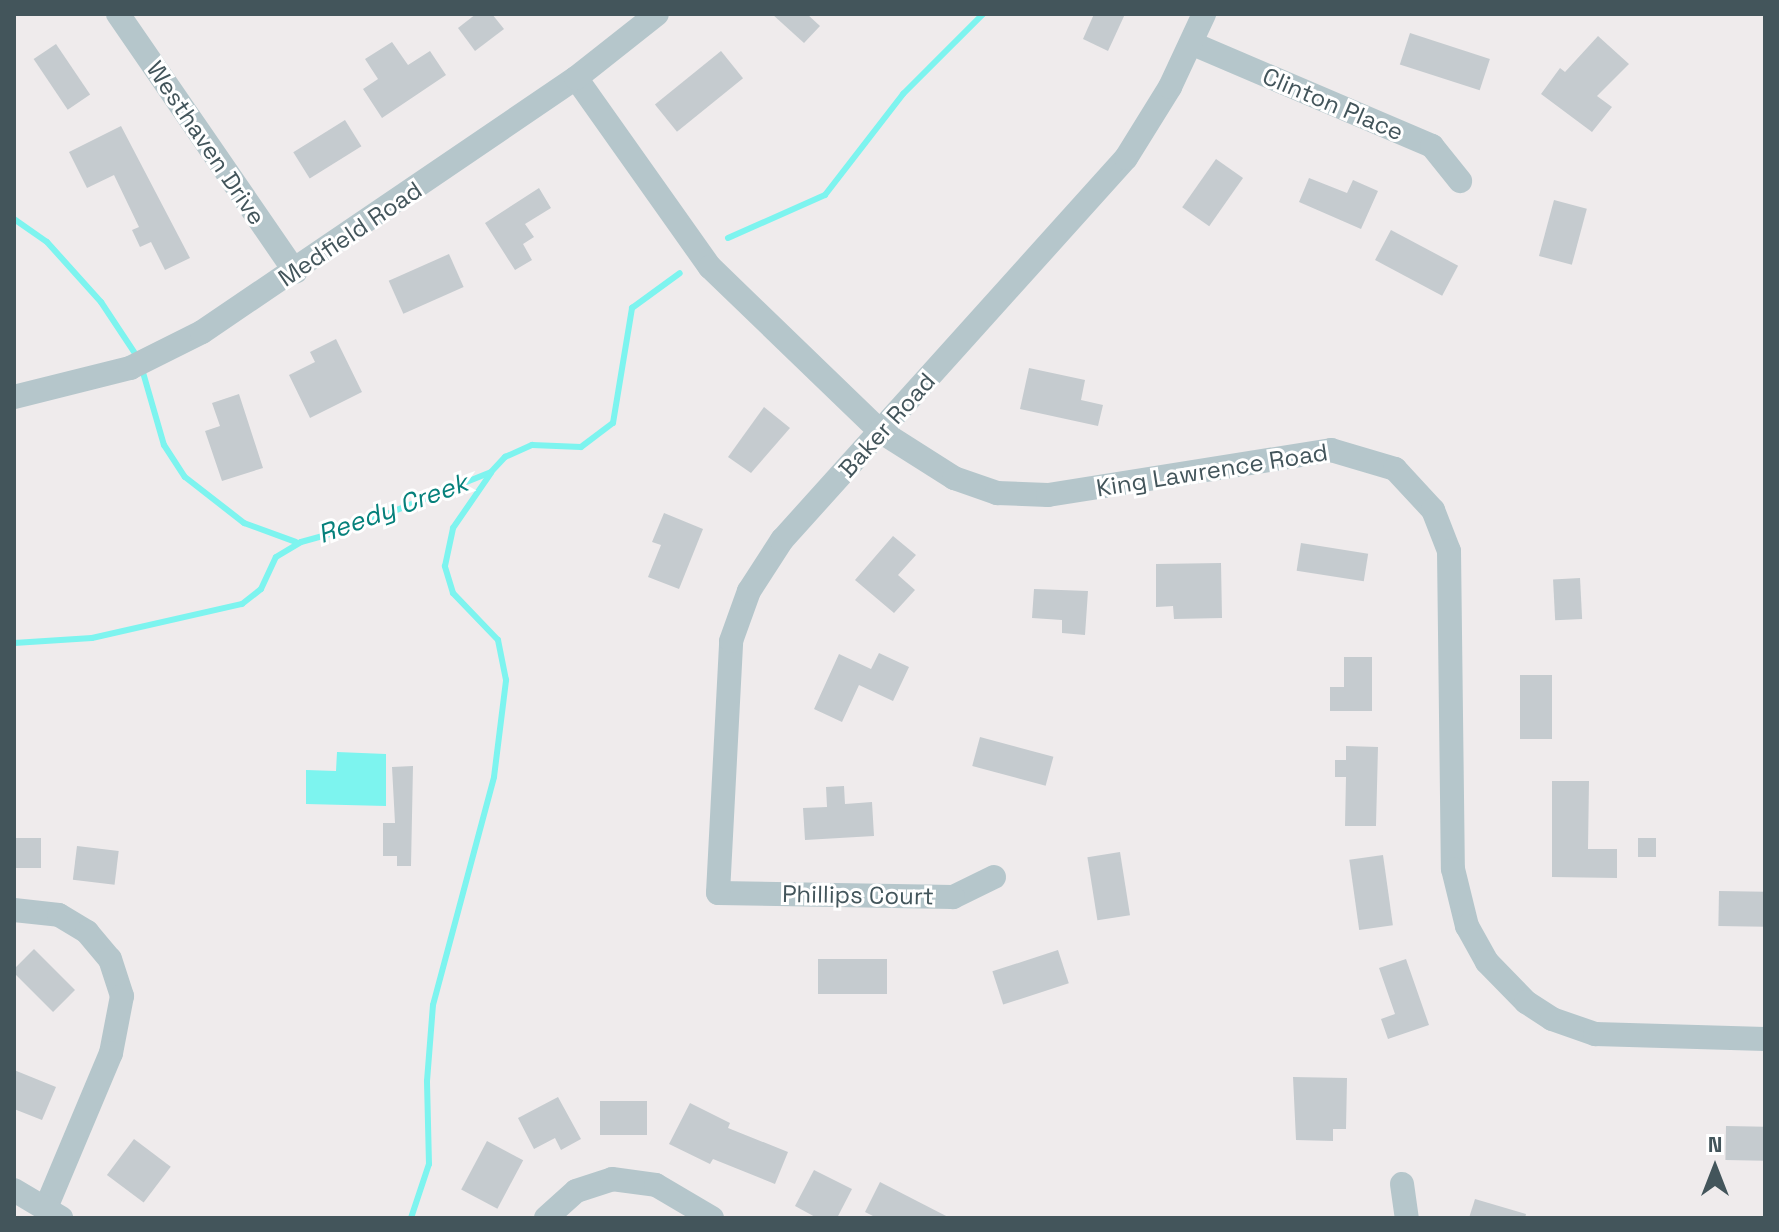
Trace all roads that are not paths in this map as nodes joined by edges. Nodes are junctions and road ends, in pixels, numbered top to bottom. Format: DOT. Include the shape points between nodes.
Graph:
graph roads {
  1 [pos="118,14"];
  2 [pos="657,14"];
  3 [pos="1204,14"];
  4 [pos="1193,44"];
  5 [pos="576,78"];
  6 [pos="1460,181"];
  7 [pos="295,272"];
  8 [pos="14,397"];
  9 [pos="880,431"];
  10 [pos="994,877"];
  11 [pos="718,893"];
  12 [pos="14,910"];
  13 [pos="1765,1039"];
  14 [pos="1402,1184"];
  15 [pos="14,1190"];
  16 [pos="54,1212"];
  17 [pos="546,1218"];
  18 [pos="712,1218"];
  19 [pos="1407,1218"];
  1 -- 7 [label="street, Westhaven Drive"];
  2 -- 5 [label="street, Medfield Road"];
  3 -- 4 [label="street, Baker Road"];
  4 -- 6 [label="street, Clinton Place" via="1432,146"];
  4 -- 9 [label="street, Baker Road" via="1147,129 1103,187"];
  5 -- 7 [label="street, Medfield Road"];
  5 -- 9 [label="street, King Lawrence Road" via="710,267"];
  7 -- 8 [label="street, Medfield Road" via="167,352 88,381"];
  9 -- 11 [label="street, Baker Road" via="782,540 738,618 726,673"];
  9 -- 13 [label="street, King Lawrence Road" via="954,478 997,493 1048,495 1331,450 1395,469 1426,499 1449,551 1453,869 1467,926 1487,962 1526,1002 1552,1019 1595,1034"];
  10 -- 11 [label="street, Phillips Court" via="953,897"];
  12 -- 16 [label="street" via="59,915 87,932 110,959 122,996 111,1053"];
  14 -- 19 [label="street"];
  15 -- 16 [label="street"];
  17 -- 18 [label="street" via="576,1191 631,1179 656,1185"];
}
